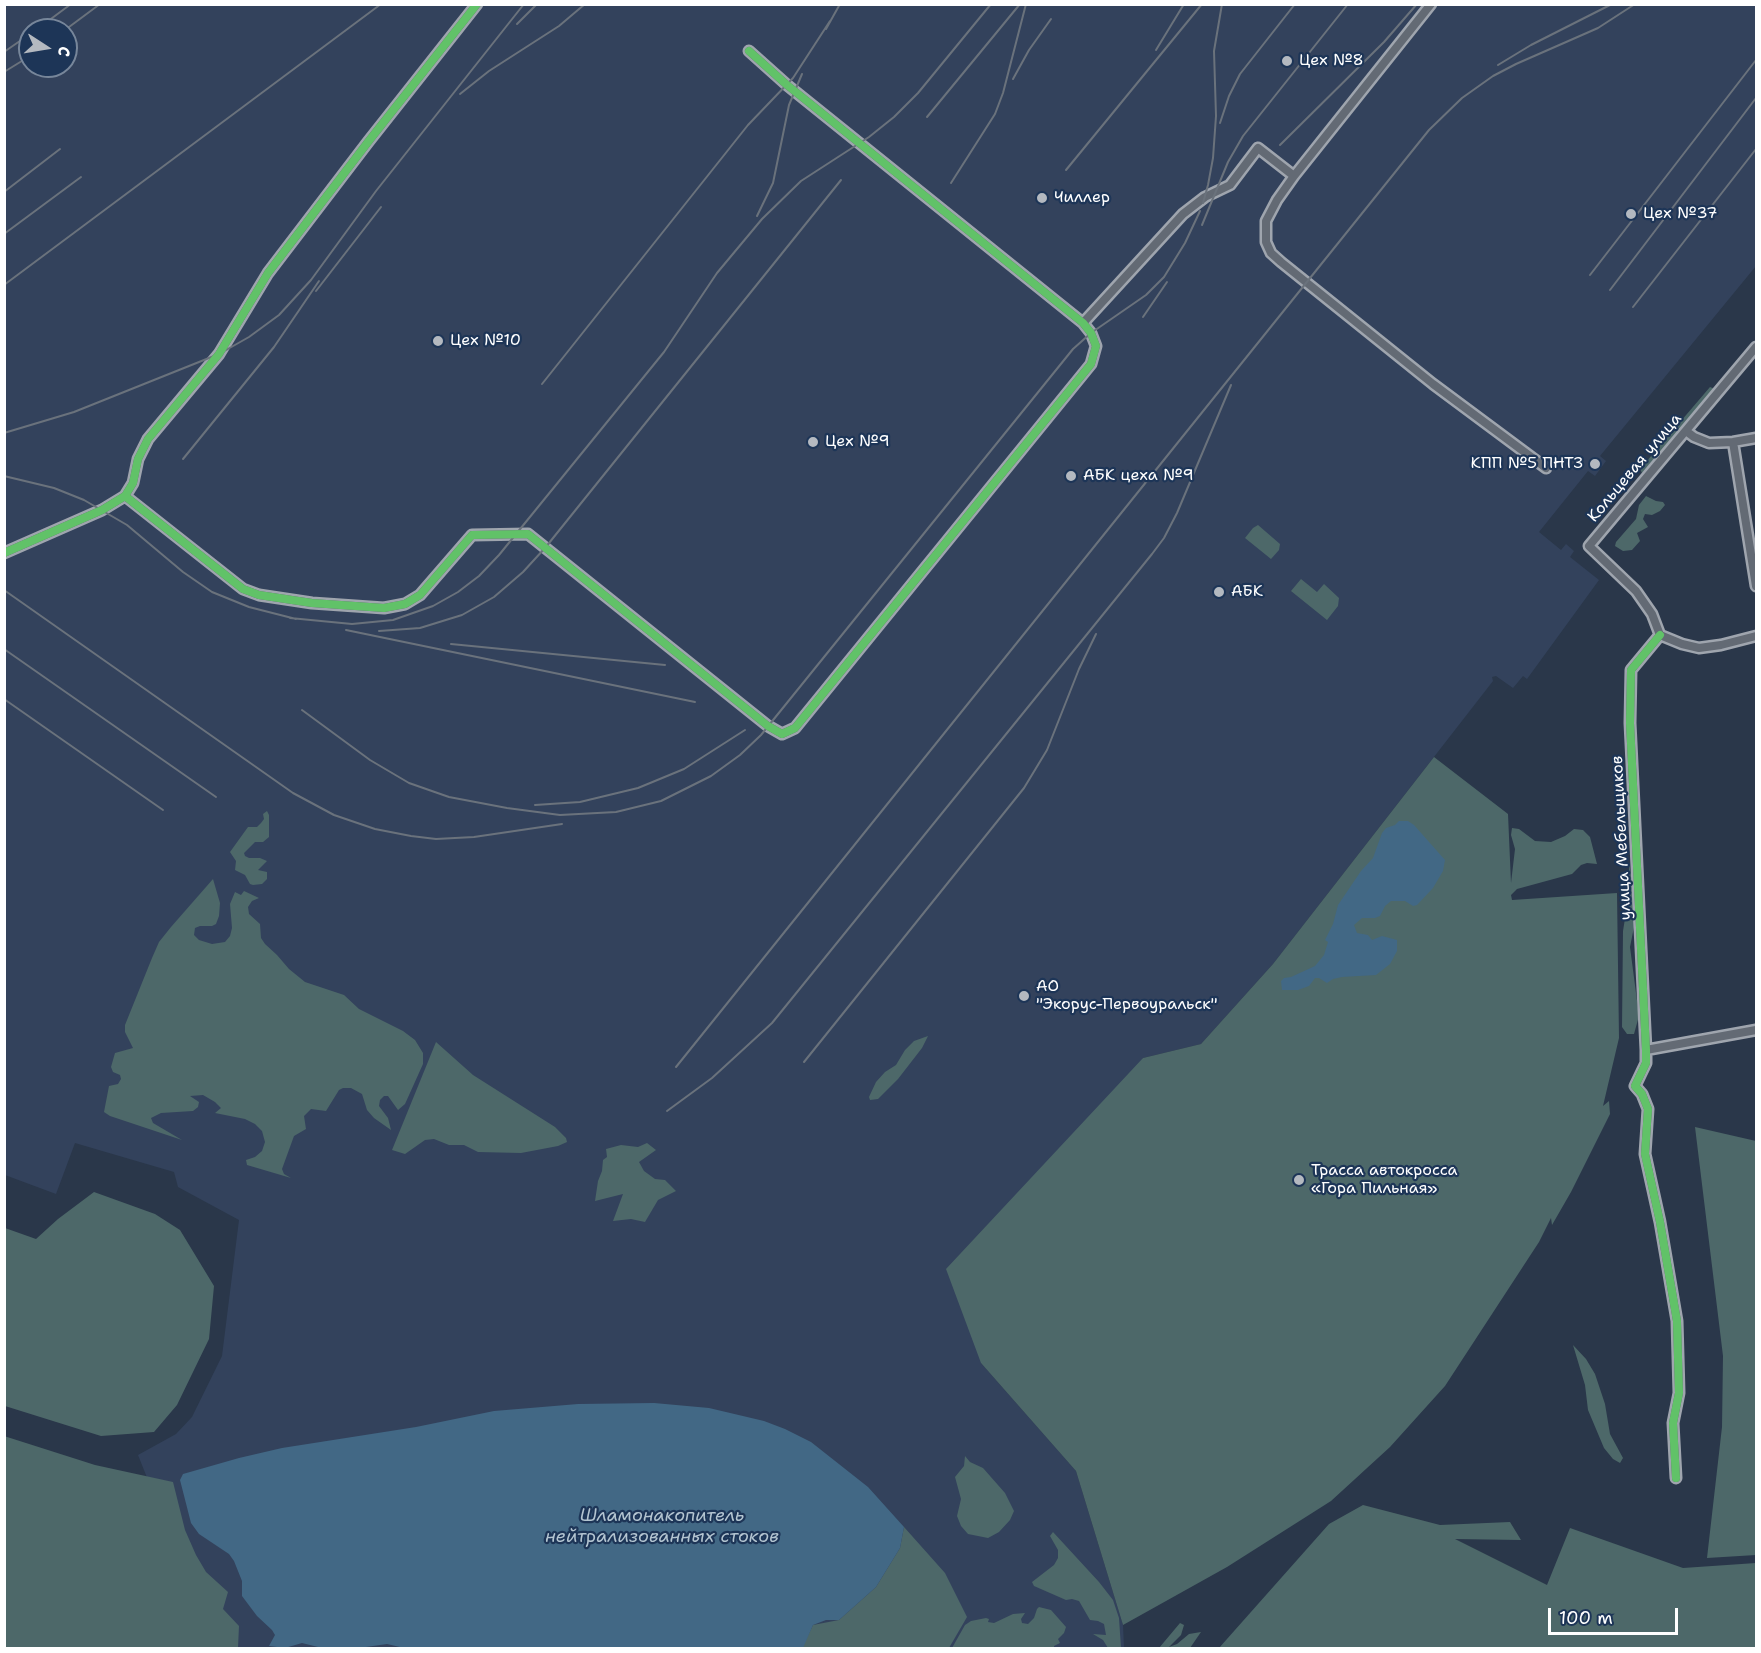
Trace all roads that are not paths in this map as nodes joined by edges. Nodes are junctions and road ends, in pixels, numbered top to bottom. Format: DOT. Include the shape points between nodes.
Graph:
graph roads {
  1 [pos="477,4"];
  2 [pos="1431,4"];
  3 [pos="749,51"];
  4 [pos="1294,176"];
  5 [pos="1083,322"];
  6 [pos="1756,347"];
  7 [pos="1686,431"];
  8 [pos="1756,438"];
  9 [pos="1733,442"];
  10 [pos="1546,468"];
  11 [pos="125,496"];
  12 [pos="4,554"];
  13 [pos="1756,586"];
  14 [pos="1660,635"];
  15 [pos="1756,636"];
  16 [pos="1756,1030"];
  17 [pos="1646,1050"];
  18 [pos="1676,1478"];
  1 -- 11 [label="street" via="268,273 219,354 148,439"];
  2 -- 4 [label="street"];
  3 -- 5 [label="street"];
  4 -- 5 [label="street" via="1258,148 1230,185 1205,197 1184,214"];
  4 -- 10 [label="street" via="1266,221 1266,242 1271,253 1433,384"];
  5 -- 11 [label="street" via="1096,346 1091,363 795,728 786,733 768,726 528,534 472,535 420,596 405,604 384,608 312,603 243,589"];
  6 -- 7 [label="street, Кольцевая улица"];
  7 -- 9 [label="street" via="1709,443"];
  7 -- 14 [label="street, Кольцевая улица" via="1589,546 1636,591 1652,614"];
  8 -- 9 [label="street"];
  9 -- 13 [label="street"];
  11 -- 12 [label="street"];
  14 -- 15 [label="street" via="1699,648"];
  14 -- 17 [label="street, улица Мебельщиков" via="1631,670 1630,723"];
  16 -- 17 [label="street"];
  17 -- 18 [label="street, улица Мебельщиков" via="1646,1063 1635,1086 1647,1109 1645,1154 1677,1321 1679,1393 1673,1423"];
}
